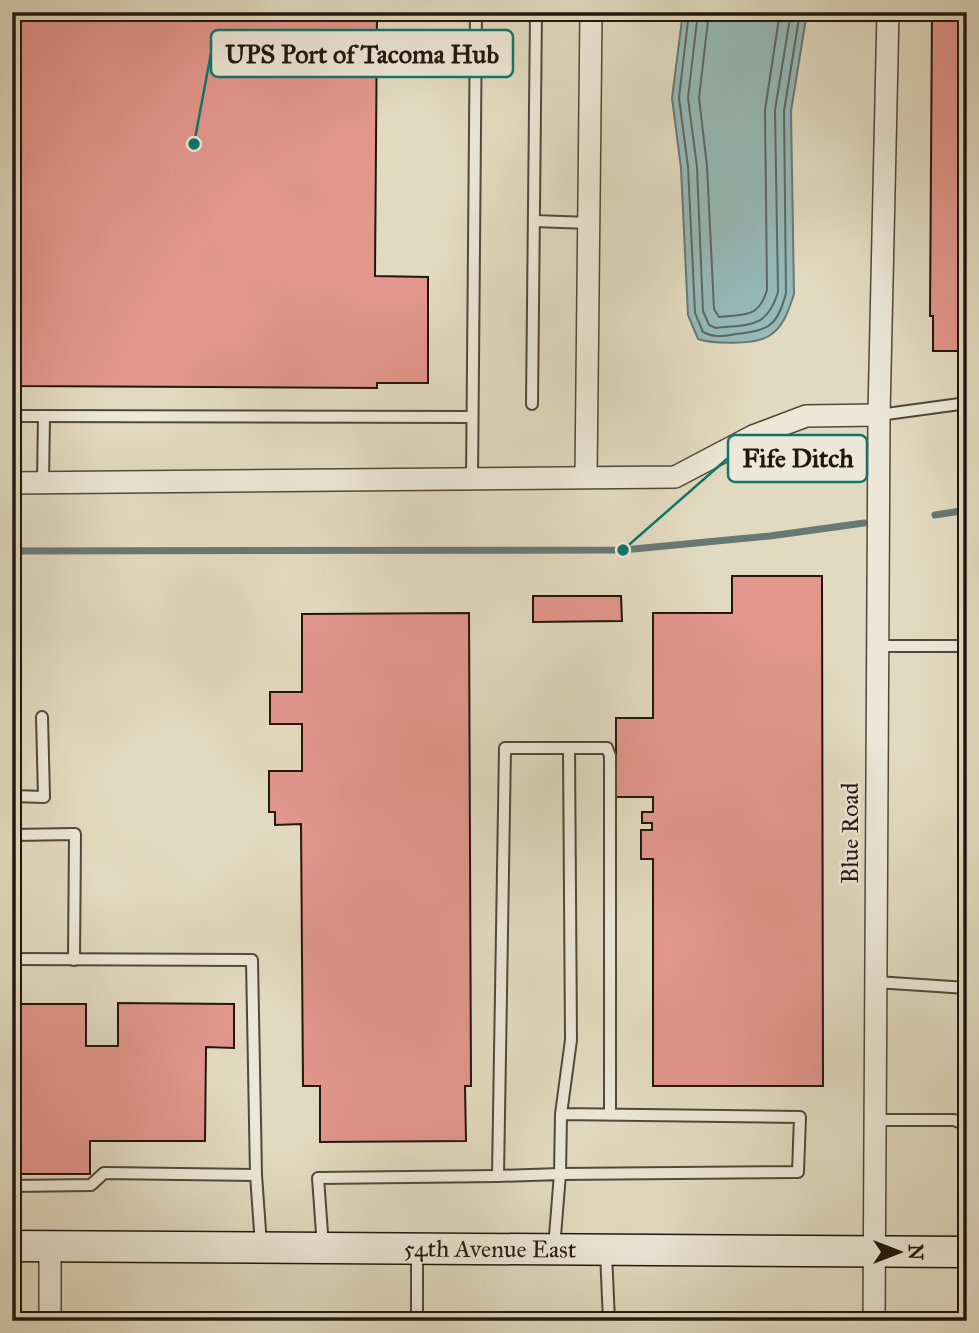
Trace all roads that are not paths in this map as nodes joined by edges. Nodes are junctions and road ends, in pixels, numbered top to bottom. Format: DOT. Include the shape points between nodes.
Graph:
graph roads {
  1 [pos="476,12"];
  2 [pos="536,12"];
  3 [pos="591,12"];
  4 [pos="888,12"];
  5 [pos="534,221"];
  6 [pos="589,223"];
  7 [pos="967,403"];
  8 [pos="532,404"];
  9 [pos="879,415"];
  10 [pos="12,416"];
  11 [pos="44,416"];
  12 [pos="472,417"];
  13 [pos="586,477"];
  14 [pos="472,481"];
  15 [pos="12,483"];
  16 [pos="43,483"];
  17 [pos="877,646"];
  18 [pos="967,646"];
  19 [pos="42,717"];
  20 [pos="569,748"];
  21 [pos="12,796"];
  22 [pos="12,835"];
  23 [pos="12,959"];
  24 [pos="74,960"];
  25 [pos="876,982"];
  26 [pos="967,988"];
  27 [pos="561,1114"];
  28 [pos="610,1114"];
  29 [pos="875,1120"];
  30 [pos="967,1125"];
  31 [pos="560,1174"];
  32 [pos="256,1175"];
  33 [pos="498,1177"];
  34 [pos="12,1186"];
  35 [pos="12,1245"];
  36 [pos="50,1246"];
  37 [pos="262,1248"];
  38 [pos="323,1248"];
  39 [pos="417,1249"];
  40 [pos="554,1250"];
  41 [pos="606,1250"];
  42 [pos="874,1250"];
  43 [pos="967,1252"];
  44 [pos="50,1321"];
  45 [pos="417,1321"];
  46 [pos="609,1321"];
  47 [pos="874,1321"];
  1 -- 12 [label="lane"];
  2 -- 5 [label="lane"];
  3 -- 6 [label="street"];
  4 -- 9 [label="street, Blue Road"];
  5 -- 6 [label="lane"];
  5 -- 8 [label="lane"];
  6 -- 13 [label="street"];
  7 -- 9 [label="lane"];
  9 -- 13 [label="street" via="806,416 753,436 675,477"];
  9 -- 17 [label="street, Blue Road"];
  10 -- 11 [label="lane"];
  11 -- 12 [label="lane"];
  11 -- 16 [label="lane"];
  12 -- 14 [label="lane"];
  13 -- 14 [label="street"];
  14 -- 16 [label="street"];
  15 -- 16 [label="street"];
  17 -- 18 [label="lane"];
  17 -- 25 [label="street, Blue Road"];
  19 -- 21 [label="lane" via="44,797"];
  20 -- 27 [label="lane" via="571,1040"];
  20 -- 28 [label="lane" via="607,748 610,756"];
  20 -- 33 [label="lane" via="505,748"];
  22 -- 24 [label="lane" via="75,834"];
  23 -- 24 [label="lane"];
  24 -- 32 [label="lane" via="252,960"];
  25 -- 26 [label="lane"];
  25 -- 29 [label="street, Blue Road"];
  27 -- 28 [label="lane"];
  27 -- 31 [label="lane"];
  28 -- 31 [label="lane" via="800,1116 798,1171"];
  29 -- 30 [label="lane" via="954,1120"];
  29 -- 42 [label="street, Blue Road"];
  31 -- 33 [label="lane"];
  31 -- 40 [label="lane"];
  32 -- 34 [label="lane" via="104,1173 91,1185"];
  32 -- 37 [label="lane"];
  33 -- 38 [label="lane" via="318,1178"];
  35 -- 36 [label="main road, 54th Avenue East"];
  36 -- 37 [label="main road, 54th Avenue East"];
  36 -- 44 [label="street"];
  37 -- 38 [label="main road, 54th Avenue East"];
  38 -- 39 [label="main road, 54th Avenue East"];
  39 -- 40 [label="main road, 54th Avenue East"];
  39 -- 45 [label="lane"];
  40 -- 41 [label="main road, 54th Avenue East"];
  41 -- 42 [label="main road, 54th Avenue East"];
  41 -- 46 [label="lane"];
  42 -- 43 [label="main road, 54th Avenue East"];
  42 -- 47 [label="street, Blue Road"];
}
